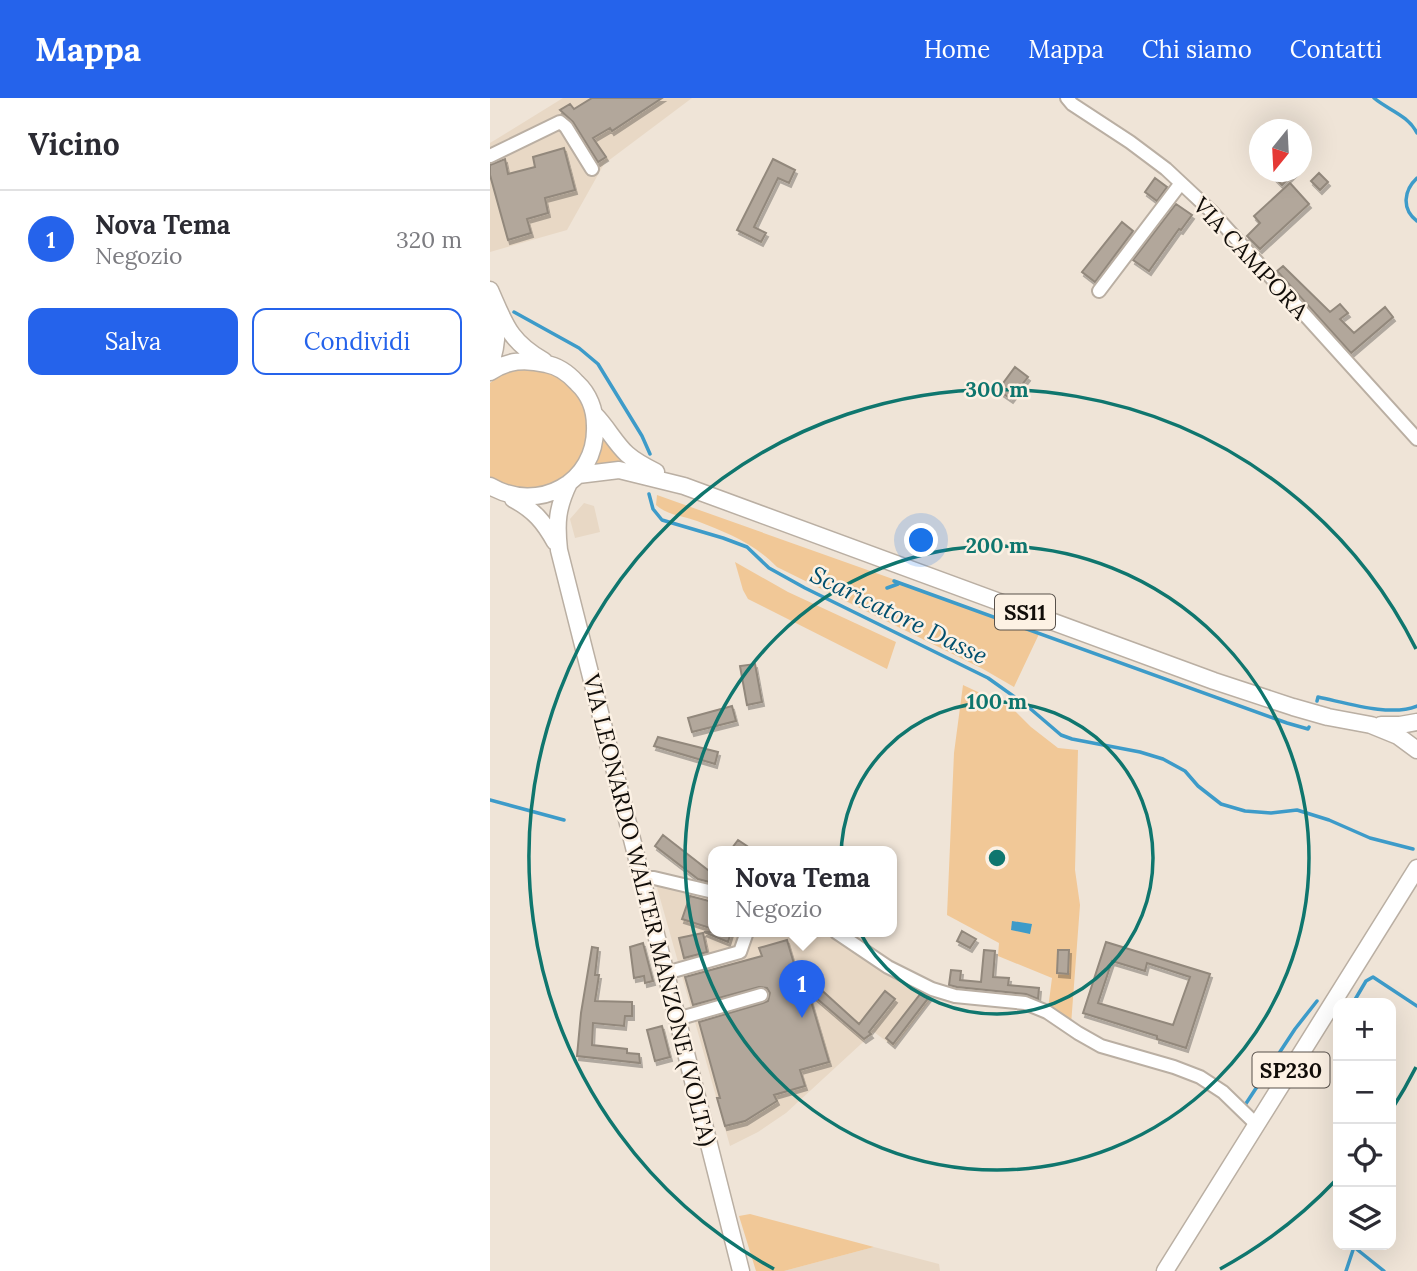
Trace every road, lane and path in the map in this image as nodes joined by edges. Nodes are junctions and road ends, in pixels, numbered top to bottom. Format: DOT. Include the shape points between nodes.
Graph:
graph roads {
  1 [pos="1067,98"];
  2 [pos="490,156"];
  3 [pos="592,169"];
  4 [pos="1181,183"];
  5 [pos="490,288"];
  6 [pos="1099,291"];
  7 [pos="490,365"];
  8 [pos="552,365"];
  9 [pos="490,372"];
  10 [pos="595,415"];
  11 [pos="1417,439"];
  12 [pos="574,479"];
  13 [pos="684,486"];
  14 [pos="494,489"];
  15 [pos="559,550"];
  16 [pos="1417,722"];
  17 [pos="1371,725"];
  18 [pos="1417,750"];
  19 [pos="1417,868"];
  20 [pos="642,878"];
  21 [pos="708,891"];
  22 [pos="745,937"];
  23 [pos="843,937"];
  24 [pos="666,973"];
  25 [pos="761,995"];
  26 [pos="677,1019"];
  27 [pos="1257,1125"];
  28 [pos="741,1271"];
  29 [pos="1165,1271"];
  1 -- 4 [label="street, VIA CAMPORA"];
  2 -- 3 [label="street" via="560,122"];
  4 -- 6 [label="street"];
  4 -- 11 [label="street, VIA CAMPORA"];
  5 -- 7 [label="main road" via="497,339"];
  5 -- 8 [label="main road" via="513,338"];
  8 -- 9 [label="main road" via="523,360"];
  8 -- 10 [label="main road" via="582,387"];
  10 -- 12 [label="main road, VIA LEONARDO WALTER MANZONE (VOLTA)" via="596,438 589,461"];
  10 -- 13 [label="main road" via="631,457"];
  12 -- 13 [label="main road" via="619,470"];
  12 -- 14 [label="main road" via="557,491 528,498"];
  12 -- 15 [label="main road, VIA LEONARDO WALTER MANZONE (VOLTA)" via="559,509"];
  13 -- 17 [label="main road, SS11" via="1214,681 1304,710"];
  14 -- 15 [label="main road, VIA LEONARDO WALTER MANZONE (VOLTA)" via="525,505 544,522"];
  15 -- 20 [label="main road, VIA LEONARDO WALTER MANZONE (VOLTA)"];
  16 -- 17 [label="main road"];
  17 -- 18 [label="main road"];
  19 -- 27 [label="main road, SP230"];
  20 -- 21 [label="street"];
  20 -- 24 [label="main road, VIA LEONARDO WALTER MANZONE (VOLTA)"];
  22 -- 24 [label="street" via="740,952"];
  23 -- 27 [label="street" via="932,989 1025,1003 1101,1046 1200,1077"];
  24 -- 26 [label="main road, VIA LEONARDO WALTER MANZONE (VOLTA)"];
  25 -- 26 [label="street"];
  26 -- 28 [label="main road, VIA LEONARDO WALTER MANZONE (VOLTA)"];
  27 -- 29 [label="main road, SP230"];
}
